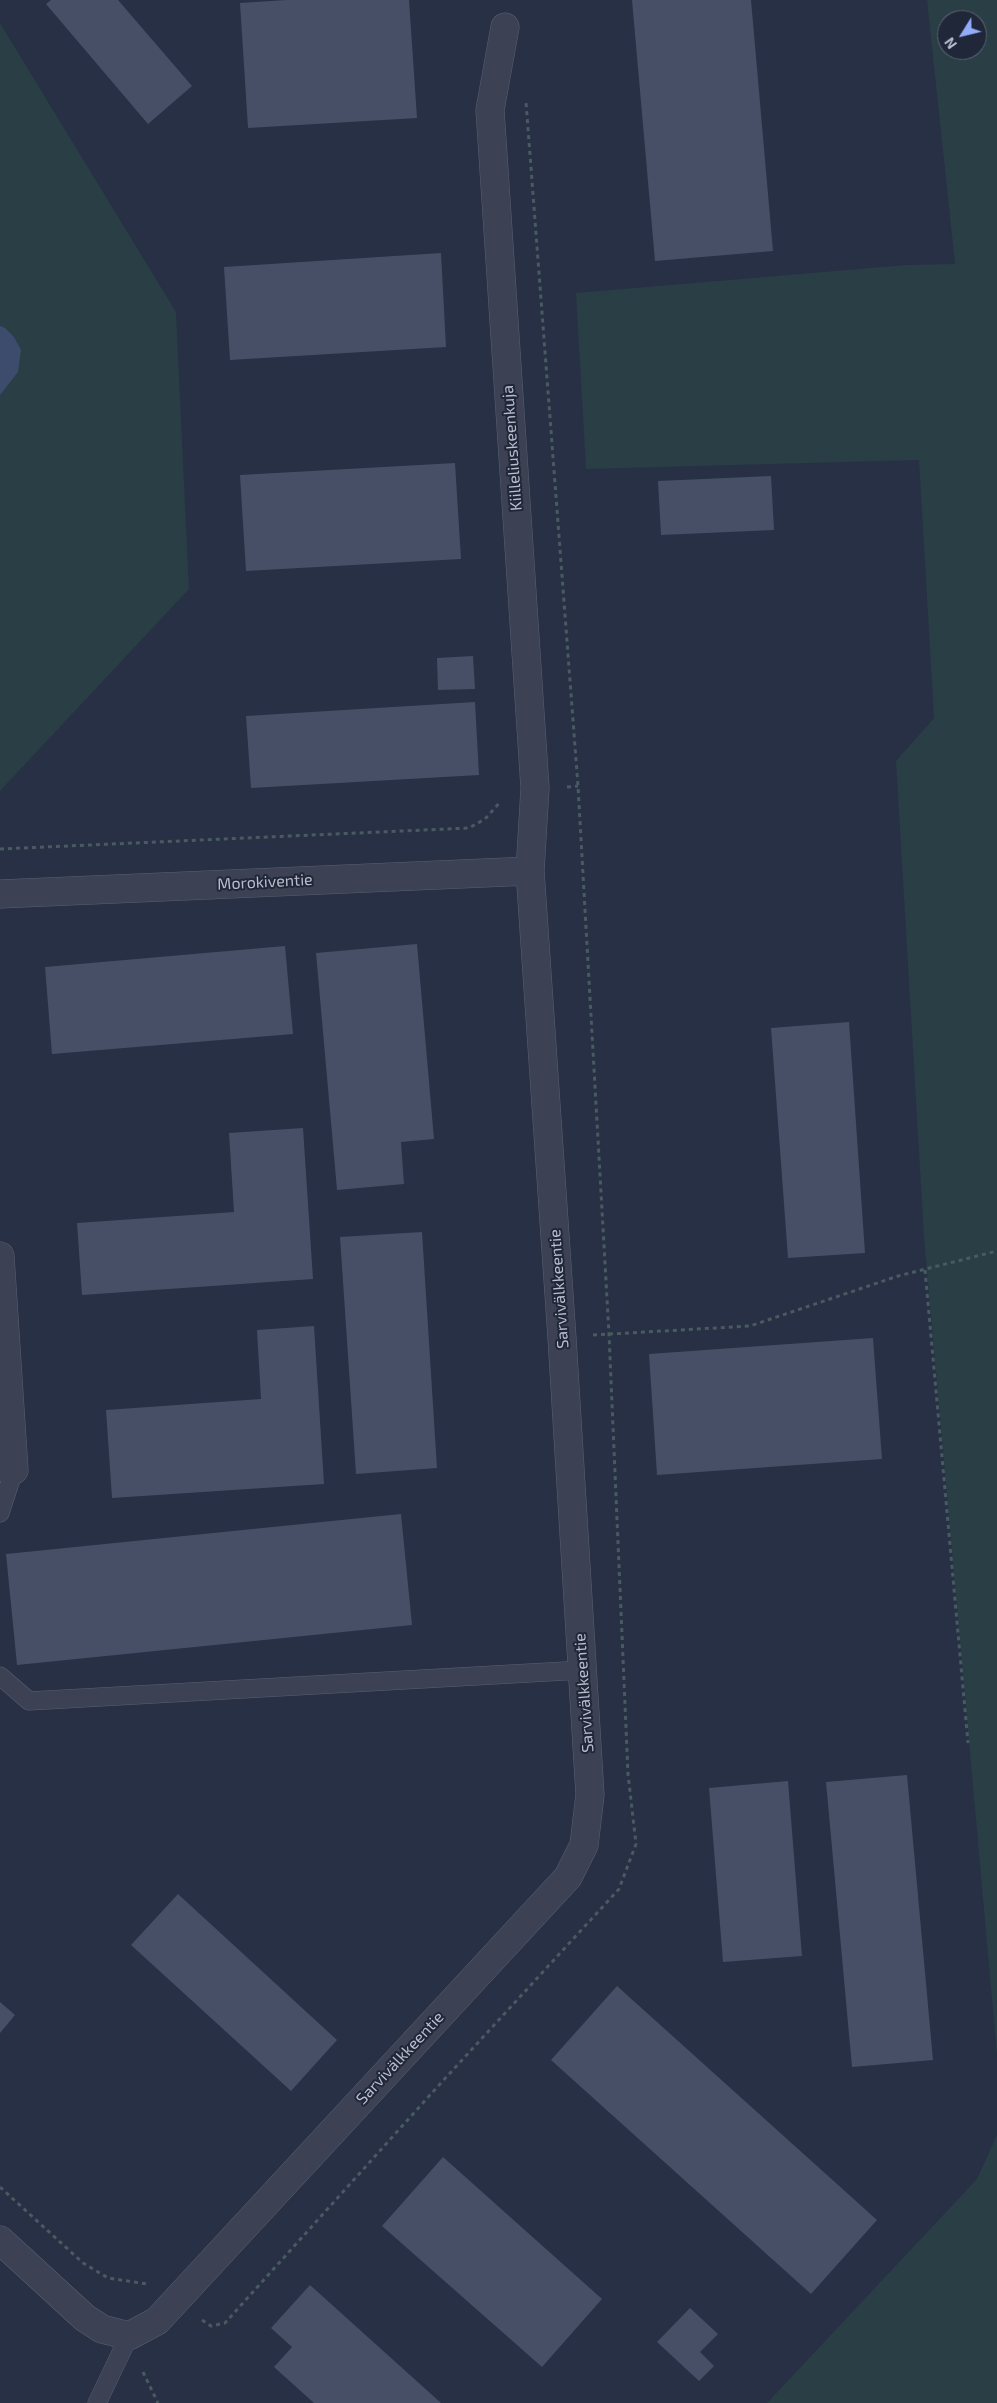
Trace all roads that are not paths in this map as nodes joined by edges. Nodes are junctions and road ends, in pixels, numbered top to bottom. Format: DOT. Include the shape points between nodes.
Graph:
graph roads {
  1 [pos="505,27"];
  2 [pos="530,870"];
  3 [pos="0,894"];
  4 [pos="0,1256"];
  5 [pos="7,1471"];
  6 [pos="0,1513"];
  7 [pos="583,1670"];
  8 [pos="0,1676"];
  9 [pos="0,2240"];
  10 [pos="129,2336"];
  11 [pos="97,2403"];
  1 -- 2 [label="street, Kiilleliuskeenkuja" via="490,110 535,788"];
  2 -- 3 [label="street, Morokiventie"];
  2 -- 7 [label="street, Sarvivälkkeentie"];
  4 -- 5 [label="street"];
  5 -- 6 [label="lane"];
  7 -- 8 [label="lane" via="29,1701"];
  7 -- 10 [label="street, Sarvivälkkeentie" via="590,1795 584,1845 568,1877 157,2321"];
  9 -- 10 [label="street" via="85,2318 102,2328"];
  10 -- 11 [label="lane"];
}
